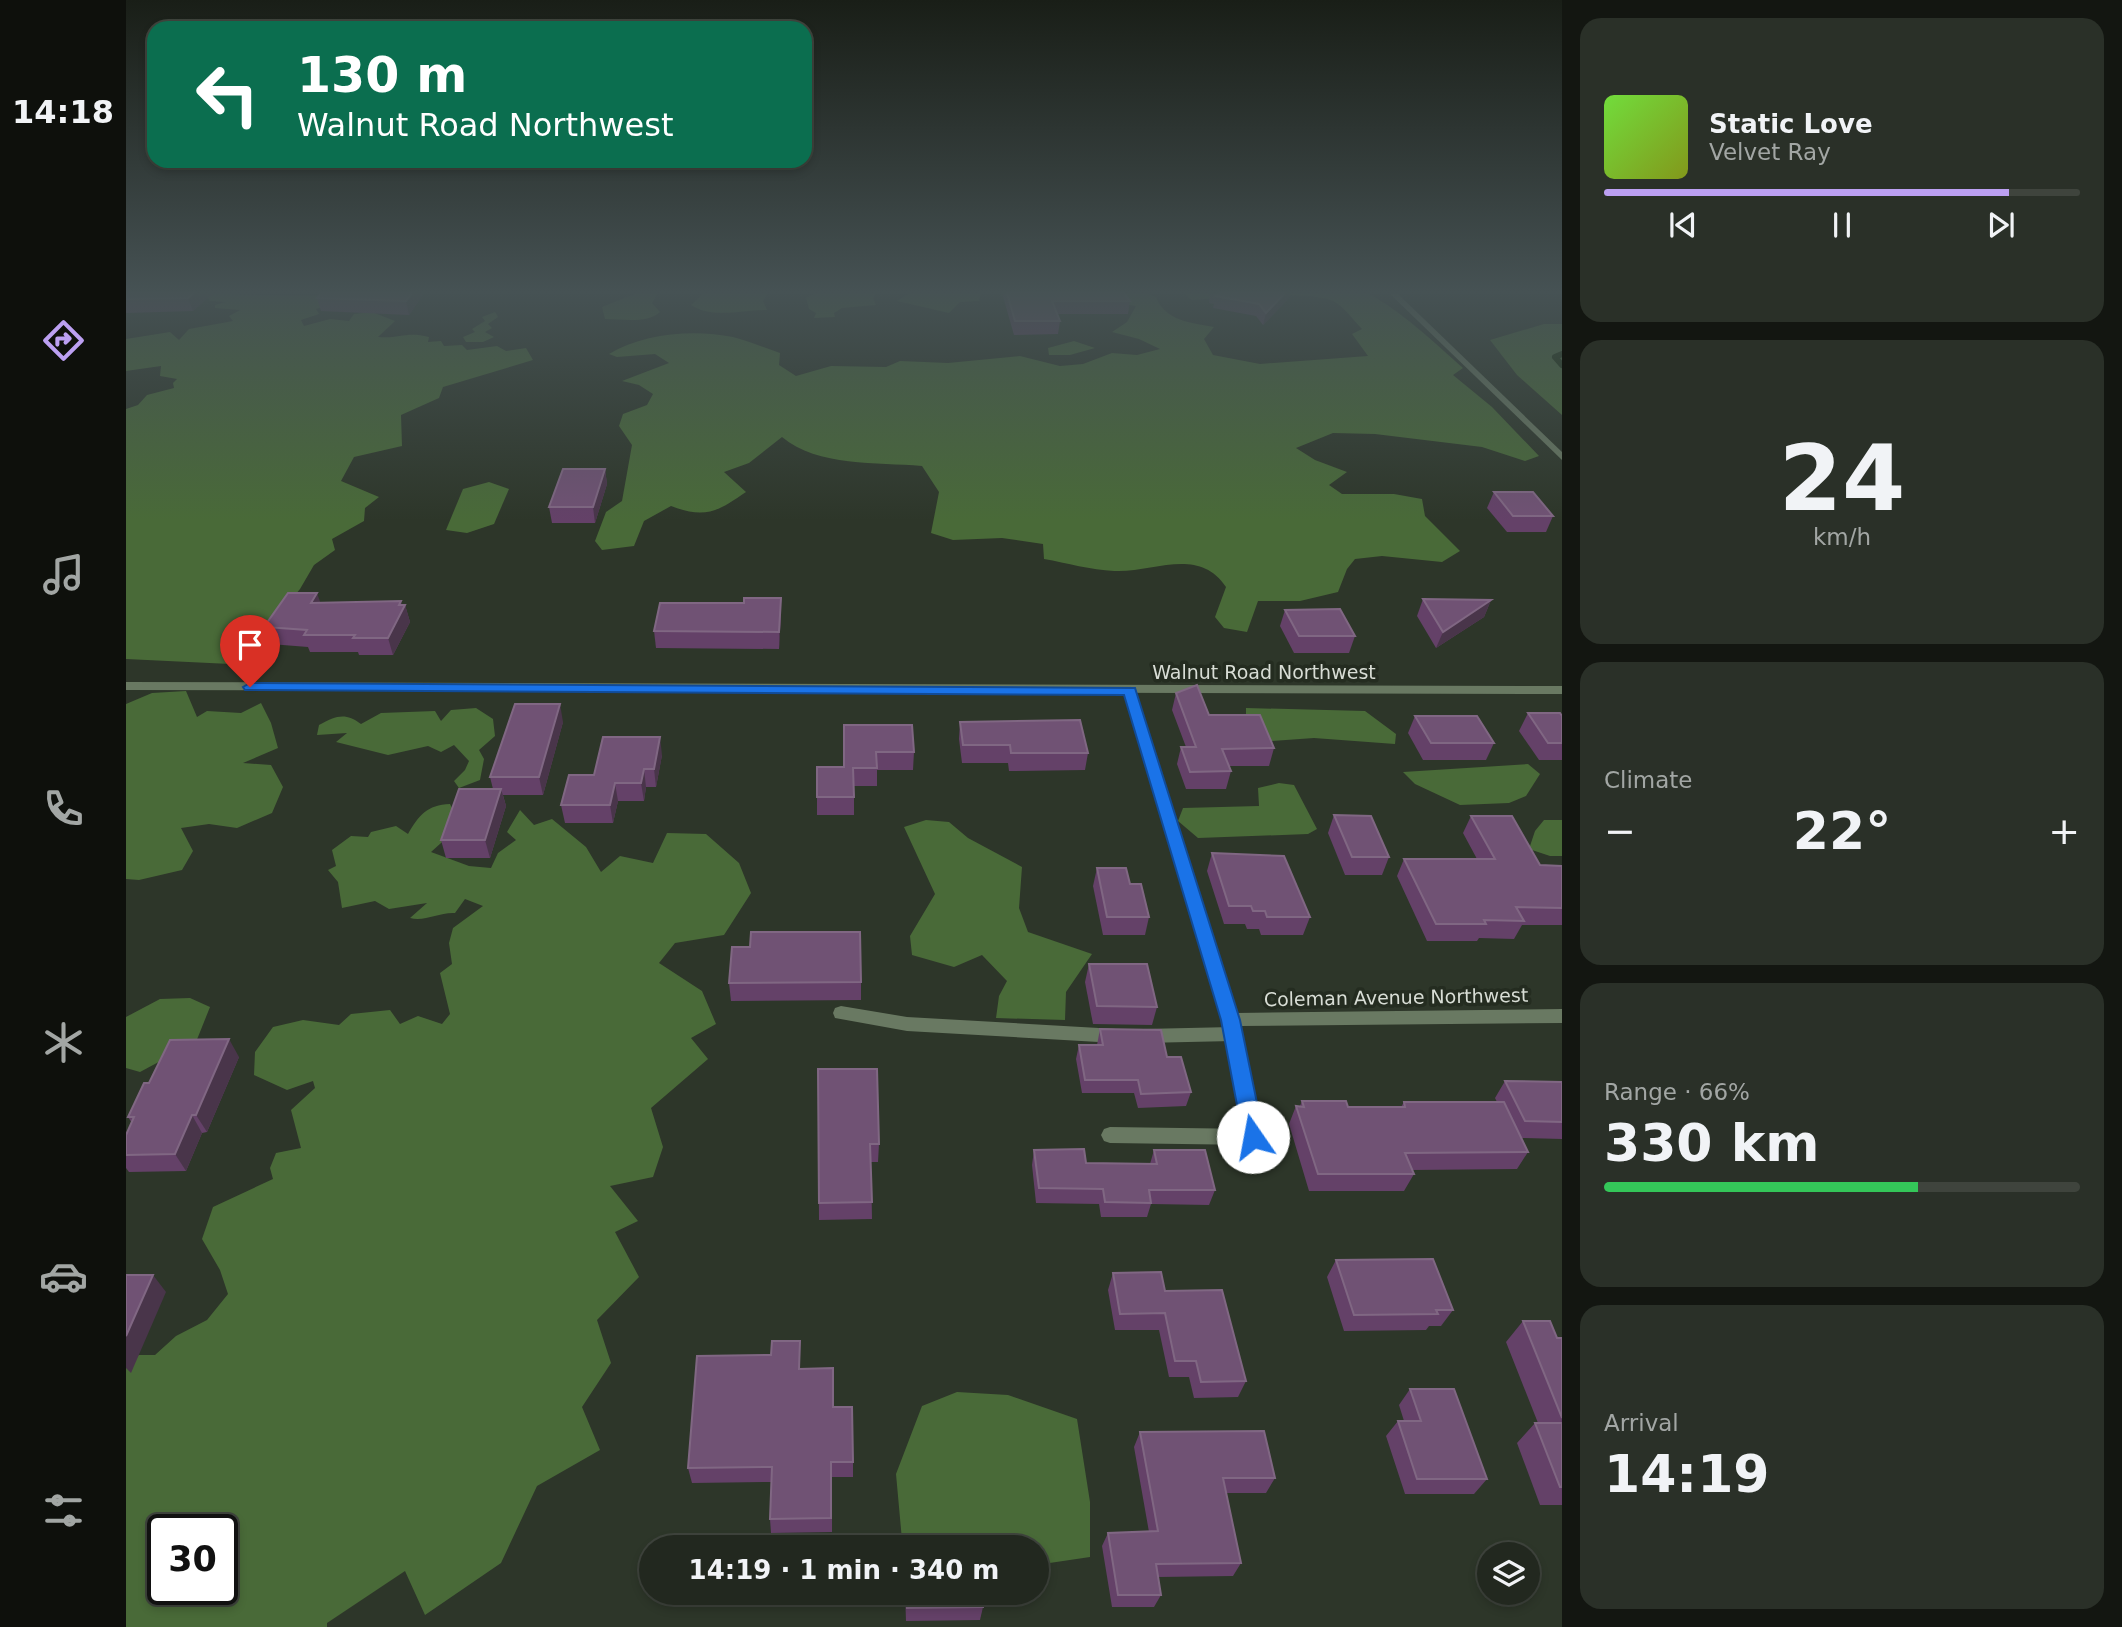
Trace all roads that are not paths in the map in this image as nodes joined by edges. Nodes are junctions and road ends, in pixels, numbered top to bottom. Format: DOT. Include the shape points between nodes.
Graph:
graph roads {
  1 [pos="1471,369"];
  2 [pos="1562,457"];
  3 [pos="126,686"];
  4 [pos="1562,690"];
  5 [pos="1130,691"];
  6 [pos="841,1013"];
  7 [pos="1562,1016"];
  8 [pos="1231,1027"];
  9 [pos="1110,1135"];
  1 -- 2 [label="street"];
  3 -- 5 [label="street, Walnut Road Northwest"];
  4 -- 5 [label="street, Walnut Road Northwest"];
  5 -- 8 [label="street"];
  6 -- 8 [label="street, Coleman Avenue Northwest" via="907,1024 1107,1036"];
  7 -- 8 [label="street, Coleman Avenue Northwest"];
  8 -- 9 [label="street" via="1253,1137"];
}
